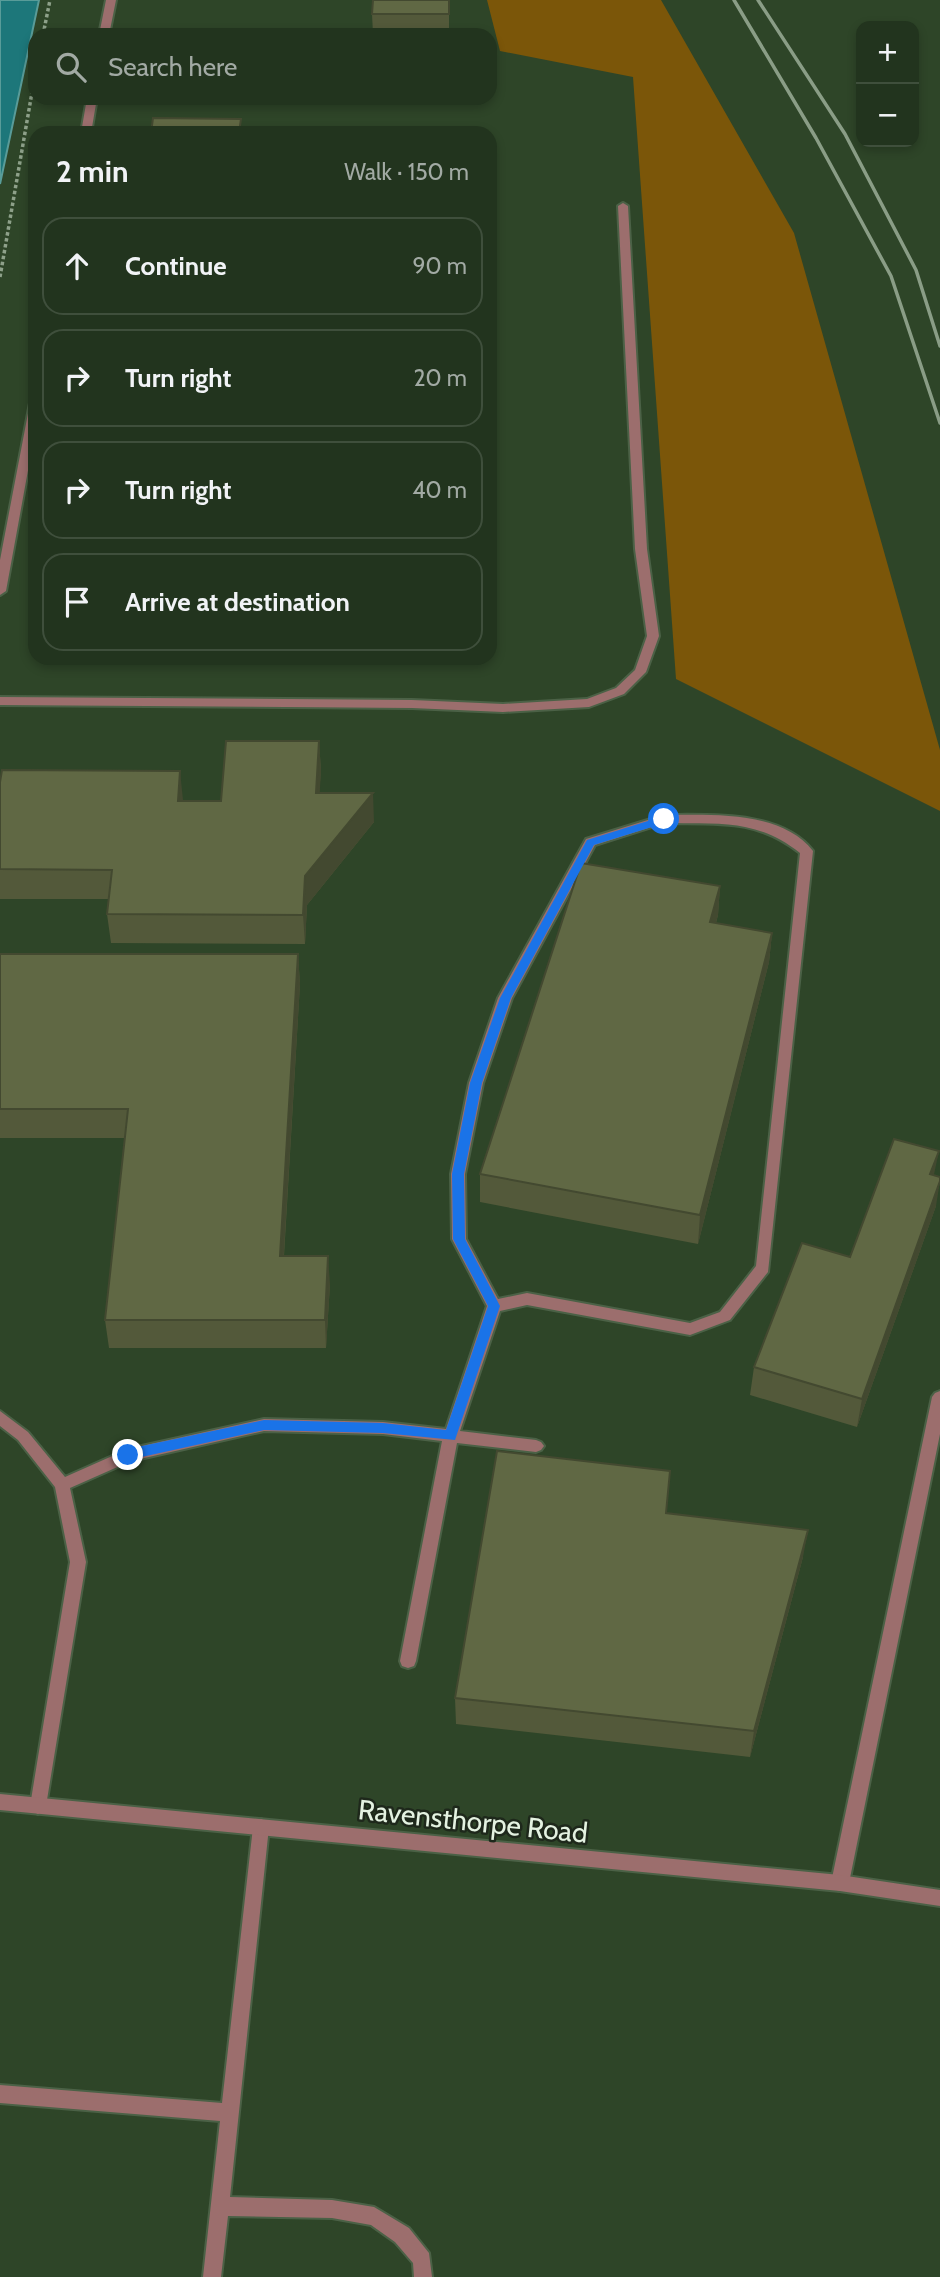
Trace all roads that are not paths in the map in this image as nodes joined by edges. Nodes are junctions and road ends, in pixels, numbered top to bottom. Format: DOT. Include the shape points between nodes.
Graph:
graph roads {
  1 [pos="110,0"];
  2 [pos="105,28"];
  3 [pos="91,105"];
  4 [pos="87,126"];
  5 [pos="623,206"];
  6 [pos="28,441"];
  7 [pos="0,591"];
  8 [pos="0,701"];
  9 [pos="494,1306"];
  10 [pos="940,1397"];
  11 [pos="0,1417"];
  12 [pos="450,1436"];
  13 [pos="536,1446"];
  14 [pos="62,1485"];
  15 [pos="408,1661"];
  16 [pos="0,1802"];
  17 [pos="38,1806"];
  18 [pos="261,1827"];
  19 [pos="840,1883"];
  20 [pos="940,1898"];
  21 [pos="0,2094"];
  22 [pos="230,2113"];
  23 [pos="220,2206"];
  24 [pos="212,2277"];
  25 [pos="423,2277"];
  1 -- 2 [label="street"];
  3 -- 4 [label="street"];
  5 -- 8 [label="street" via="641,549 653,636 640,672 620,691 589,702 503,708"];
  6 -- 7 [label="street"];
  9 -- 9 [label="street" via="527,1299 690,1329 725,1316 763,1268 807,851 785,834 738,820 664,819 590,842 505,998 476,1083 458,1174 459,1239"];
  9 -- 12 [label="street"];
  10 -- 19 [label="street"];
  11 -- 14 [label="street" via="23,1436"];
  12 -- 13 [label="street"];
  12 -- 14 [label="street" via="383,1428 264,1425 128,1455"];
  12 -- 15 [label="street"];
  14 -- 17 [label="street" via="78,1562"];
  16 -- 17 [label="street, Ravensthorpe Road"];
  17 -- 18 [label="street, Ravensthorpe Road"];
  18 -- 19 [label="street, Ravensthorpe Road"];
  18 -- 22 [label="street"];
  19 -- 20 [label="street, Ravensthorpe Road"];
  21 -- 22 [label="street"];
  22 -- 23 [label="street"];
  23 -- 24 [label="street"];
  23 -- 25 [label="street" via="332,2209 373,2216 402,2235 422,2260"];
}
